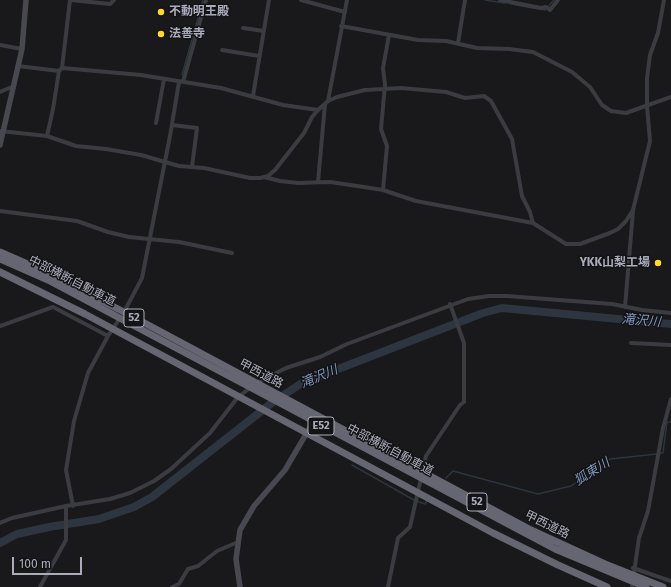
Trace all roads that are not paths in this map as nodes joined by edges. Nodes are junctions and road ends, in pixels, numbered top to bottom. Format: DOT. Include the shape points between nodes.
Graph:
graph roads {
  1 [pos="27,0"];
  2 [pos="71,0"];
  3 [pos="114,0"];
  4 [pos="206,0"];
  5 [pos="268,0"];
  6 [pos="301,0"];
  7 [pos="347,0"];
  8 [pos="466,0"];
  9 [pos="500,0"];
  10 [pos="558,0"];
  11 [pos="664,0"];
  12 [pos="83,1"];
  13 [pos="509,1"];
  14 [pos="344,12"];
  15 [pos="342,26"];
  16 [pos="243,28"];
  17 [pos="264,31"];
  18 [pos="389,35"];
  19 [pos="458,43"];
  20 [pos="0,45"];
  21 [pos="22,49"];
  22 [pos="222,50"];
  23 [pos="259,56"];
  24 [pos="18,66"];
  25 [pos="60,70"];
  26 [pos="164,79"];
  27 [pos="181,82"];
  28 [pos="14,86"];
  29 [pos="384,89"];
  30 [pos="0,92"];
  31 [pos="253,96"];
  32 [pos="671,97"];
  33 [pos="326,102"];
  34 [pos="647,106"];
  35 [pos="318,110"];
  36 [pos="156,123"];
  37 [pos="172,125"];
  38 [pos="1,131"];
  39 [pos="47,136"];
  40 [pos="0,145"];
  41 [pos="165,162"];
  42 [pos="192,167"];
  43 [pos="264,177"];
  44 [pos="318,182"];
  45 [pos="383,190"];
  46 [pos="633,210"];
  47 [pos="0,211"];
  48 [pos="533,222"];
  49 [pos="149,239"];
  50 [pos="0,252"];
  51 [pos="232,253"];
  52 [pos="0,259"];
  53 [pos="0,272"];
  54 [pos="450,304"];
  55 [pos="625,307"];
  56 [pos="124,312"];
  57 [pos="671,313"];
  58 [pos="0,326"];
  59 [pos="113,329"];
  60 [pos="108,336"];
  61 [pos="631,344"];
  62 [pos="671,345"];
  63 [pos="256,384"];
  64 [pos="238,397"];
  65 [pos="671,399"];
  66 [pos="317,416"];
  67 [pos="306,433"];
  68 [pos="421,472"];
  69 [pos="418,495"];
  70 [pos="73,506"];
  71 [pos="66,507"];
  72 [pos="0,523"];
  73 [pos="238,542"];
  74 [pos="633,572"];
  75 [pos="671,581"];
  76 [pos="40,587"];
  77 [pos="172,587"];
  78 [pos="240,587"];
  79 [pos="388,587"];
  80 [pos="607,587"];
  81 [pos="632,587"];
  82 [pos="646,587"];
  83 [pos="663,587"];
  1 -- 21 [label="street"];
  2 -- 12 [label="street"];
  2 -- 25 [label="street"];
  3 -- 12 [label="street" via="110,4"];
  4 -- 27 [label="street"];
  5 -- 17 [label="street"];
  6 -- 14 [label="street"];
  7 -- 14 [label="street"];
  8 -- 19 [label="street"];
  9 -- 13 [label="street"];
  10 -- 13 [label="street" via="551,10"];
  11 -- 34 [label="street" via="658,33 650,55"];
  14 -- 15 [label="street"];
  15 -- 18 [label="street"];
  15 -- 33 [label="street"];
  16 -- 17 [label="street"];
  17 -- 23 [label="street"];
  18 -- 19 [label="street"];
  18 -- 29 [label="street" via="383,68"];
  19 -- 34 [label="street" via="477,48 522,50 544,56 572,72 590,87 602,105 611,111 626,113"];
  20 -- 21 [label="street"];
  21 -- 24 [label="street"];
  22 -- 23 [label="street"];
  23 -- 31 [label="street"];
  24 -- 25 [label="street"];
  24 -- 28 [label="street"];
  25 -- 26 [label="street" via="100,71"];
  25 -- 39 [label="street"];
  26 -- 27 [label="street"];
  26 -- 36 [label="street"];
  27 -- 31 [label="street"];
  27 -- 37 [label="street"];
  28 -- 30 [label="street"];
  28 -- 38 [label="street"];
  29 -- 33 [label="street" via="365,90"];
  29 -- 45 [label="street" via="381,129 387,146"];
  29 -- 48 [label="street" via="420,89 451,93 465,98 489,98 512,139 522,196"];
  31 -- 35 [label="street" via="283,105"];
  32 -- 34 [label="street"];
  33 -- 35 [label="street"];
  33 -- 44 [label="street"];
  34 -- 46 [label="street" via="650,141"];
  35 -- 43 [label="street" via="285,159"];
  37 -- 41 [label="street"];
  37 -- 42 [label="street" via="197,128"];
  38 -- 39 [label="street"];
  38 -- 40 [label="street"];
  39 -- 41 [label="street" via="76,146 141,155"];
  41 -- 42 [label="street"];
  41 -- 49 [label="street"];
  42 -- 43 [label="street" via="250,178"];
  43 -- 44 [label="street" via="298,183"];
  44 -- 45 [label="street"];
  45 -- 48 [label="street" via="416,201"];
  46 -- 48 [label="street" via="618,229 572,245 560,241"];
  46 -- 55 [label="street"];
  47 -- 49 [label="street" via="77,221 108,232"];
  49 -- 51 [label="street" via="179,242"];
  49 -- 56 [label="street" via="142,278"];
  50 -- 56 [label="highway, 甲西道路 / 52"];
  52 -- 82 [label="highway, 中部横断自動車道 / E52" via="48,280 555,549"];
  53 -- 59 [label="highway, 52"];
  54 -- 55 [label="street" via="495,296"];
  54 -- 63 [label="street" via="320,357 286,368"];
  54 -- 68 [label="street" via="464,343 464,402 426,456"];
  55 -- 57 [label="street"];
  56 -- 59 [label="street"];
  56 -- 63 [label="highway, 甲西道路 / 52"];
  58 -- 60 [label="street" via="53,307"];
  59 -- 60 [label="street"];
  59 -- 64 [label="highway, 52"];
  60 -- 70 [label="street" via="88,373 74,421 66,470"];
  61 -- 62 [label="street"];
  63 -- 64 [label="street"];
  63 -- 66 [label="highway, 甲西道路 / 52"];
  64 -- 67 [label="highway, 52"];
  64 -- 70 [label="street" via="210,433 154,481 130,493"];
  65 -- 74 [label="street"];
  66 -- 67 [label="street"];
  66 -- 68 [label="highway, 甲西道路 / 52"];
  67 -- 69 [label="highway, 52"];
  67 -- 73 [label="street" via="285,470 249,514 240,530"];
  68 -- 69 [label="street"];
  68 -- 74 [label="highway, 甲西道路 / 52" via="531,530"];
  69 -- 79 [label="street" via="410,527 398,538 396,544"];
  69 -- 80 [label="highway, 52" via="551,562"];
  70 -- 71 [label="street"];
  71 -- 72 [label="street" via="12,518"];
  71 -- 76 [label="street" via="64,545"];
  73 -- 77 [label="street" via="217,551 198,566 188,569 179,584"];
  73 -- 78 [label="street" via="236,559"];
  74 -- 75 [label="street"];
  74 -- 81 [label="street"];
  74 -- 83 [label="highway, 甲西道路 / 52"];
}
